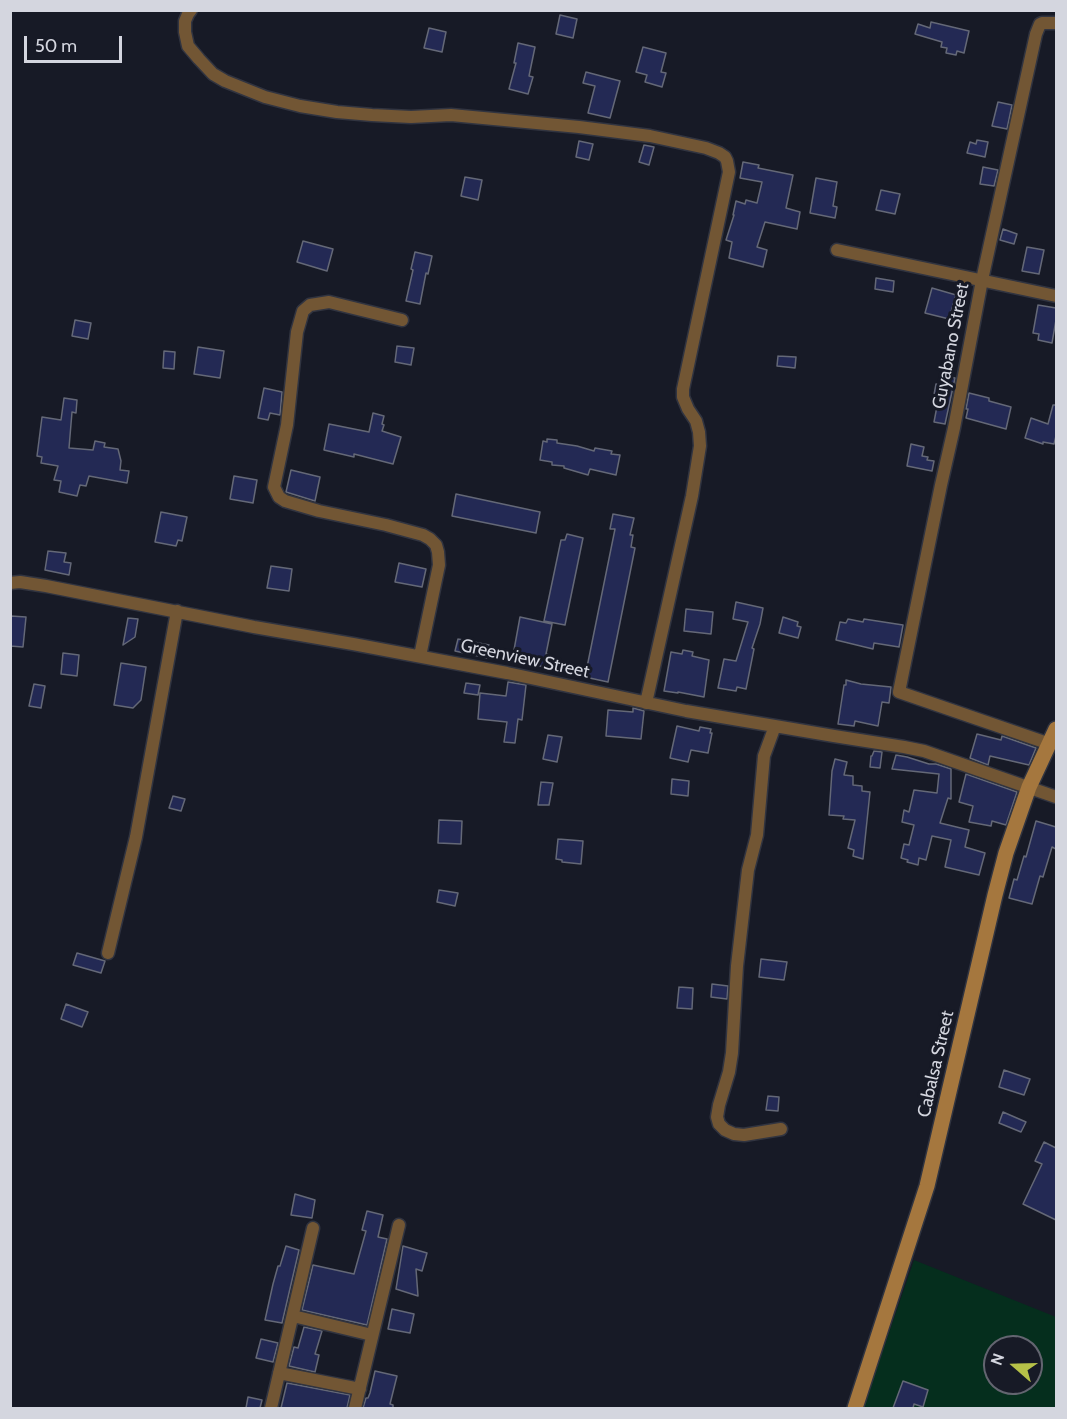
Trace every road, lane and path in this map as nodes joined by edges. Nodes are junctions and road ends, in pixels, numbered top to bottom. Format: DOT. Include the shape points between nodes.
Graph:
graph roads {
  1 [pos="191,10"];
  2 [pos="1056,23"];
  3 [pos="837,250"];
  4 [pos="982,280"];
  5 [pos="1056,296"];
  6 [pos="402,320"];
  7 [pos="10,583"];
  8 [pos="177,611"];
  9 [pos="420,657"];
  10 [pos="646,703"];
  11 [pos="775,726"];
  12 [pos="1056,729"];
  13 [pos="1050,744"];
  14 [pos="1029,788"];
  15 [pos="1056,797"];
  16 [pos="108,953"];
  17 [pos="781,1130"];
  18 [pos="399,1225"];
  19 [pos="313,1228"];
  20 [pos="293,1316"];
  21 [pos="372,1335"];
  22 [pos="279,1372"];
  23 [pos="360,1389"];
  24 [pos="271,1408"];
  25 [pos="355,1408"];
  26 [pos="855,1408"];
  1 -- 10 [label="street" via="185,32 188,46 199,59 225,81 274,99 372,116 451,115 650,136 706,148 725,157 729,172 683,389 687,409 696,421 700,446"];
  2 -- 4 [label="street, Guyabano Street" via="1042,23 1038,28"];
  3 -- 4 [label="street"];
  4 -- 5 [label="street"];
  4 -- 13 [label="street, Guyabano Street" via="899,693"];
  6 -- 9 [label="street" via="329,302 310,305 303,311 274,486 285,501 423,535 436,545 439,565"];
  7 -- 8 [label="street, Greenview Street" via="46,585"];
  8 -- 9 [label="street, Greenview Street"];
  8 -- 16 [label="street" via="136,837"];
  9 -- 10 [label="street, Greenview Street"];
  10 -- 11 [label="street, Greenview Street"];
  11 -- 14 [label="street, Greenview Street" via="924,751"];
  11 -- 17 [label="street" via="764,756 757,835 748,870 737,966 732,1053 717,1117 725,1130 734,1134"];
  12 -- 13 [label="street, Cabalsa Street"];
  13 -- 14 [label="street, Cabalsa Street"];
  14 -- 15 [label="street, Greenview Street"];
  14 -- 26 [label="street, Cabalsa Street" via="995,895 927,1186"];
  18 -- 21 [label="street"];
  19 -- 20 [label="street"];
  20 -- 21 [label="street"];
  20 -- 22 [label="street"];
  21 -- 23 [label="street"];
  22 -- 23 [label="street"];
  22 -- 24 [label="street"];
  23 -- 25 [label="street"];
}
